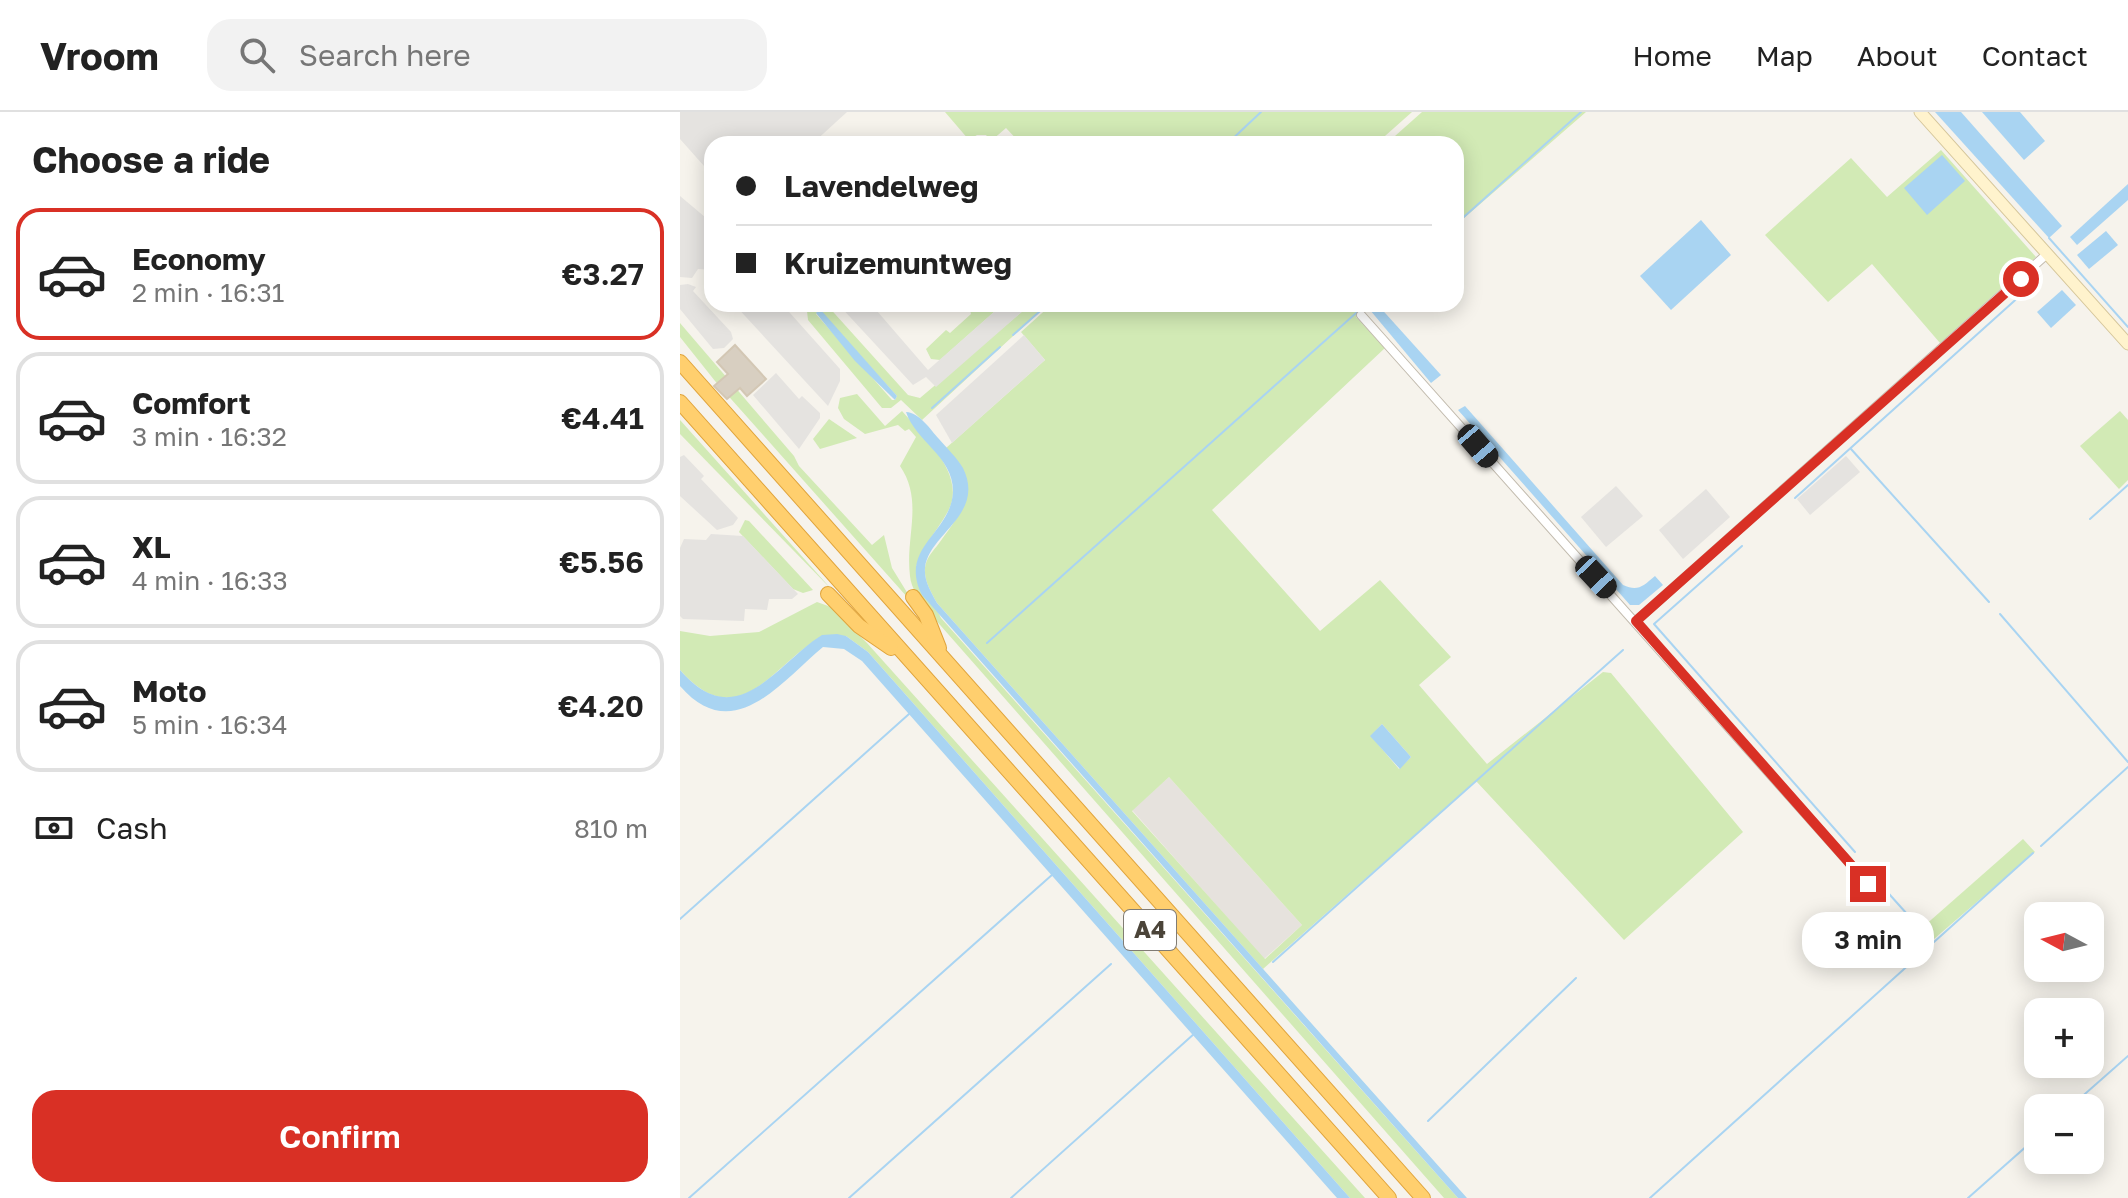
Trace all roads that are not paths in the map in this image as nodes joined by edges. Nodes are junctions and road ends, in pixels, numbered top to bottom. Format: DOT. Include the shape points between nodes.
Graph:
graph roads {
  1 [pos="1920,112"];
  2 [pos="2047,254"];
  3 [pos="1361,315"];
  4 [pos="2128,344"];
  5 [pos="680,362"];
  6 [pos="680,402"];
  7 [pos="828,594"];
  8 [pos="913,597"];
  9 [pos="1636,621"];
  10 [pos="944,659"];
  11 [pos="912,662"];
  12 [pos="1868,884"];
  13 [pos="1389,1198"];
  14 [pos="1423,1198"];
  1 -- 2 [label="street"];
  2 -- 4 [label="street"];
  2 -- 9 [label="street"];
  3 -- 9 [label="street"];
  5 -- 10 [label="highway, A4"];
  6 -- 11 [label="highway, A4"];
  7 -- 11 [label="highway, A4" via="859,626"];
  8 -- 10 [label="highway, A4"];
  9 -- 12 [label="street"];
  10 -- 14 [label="highway, A4"];
  11 -- 13 [label="highway, A4"];
}
